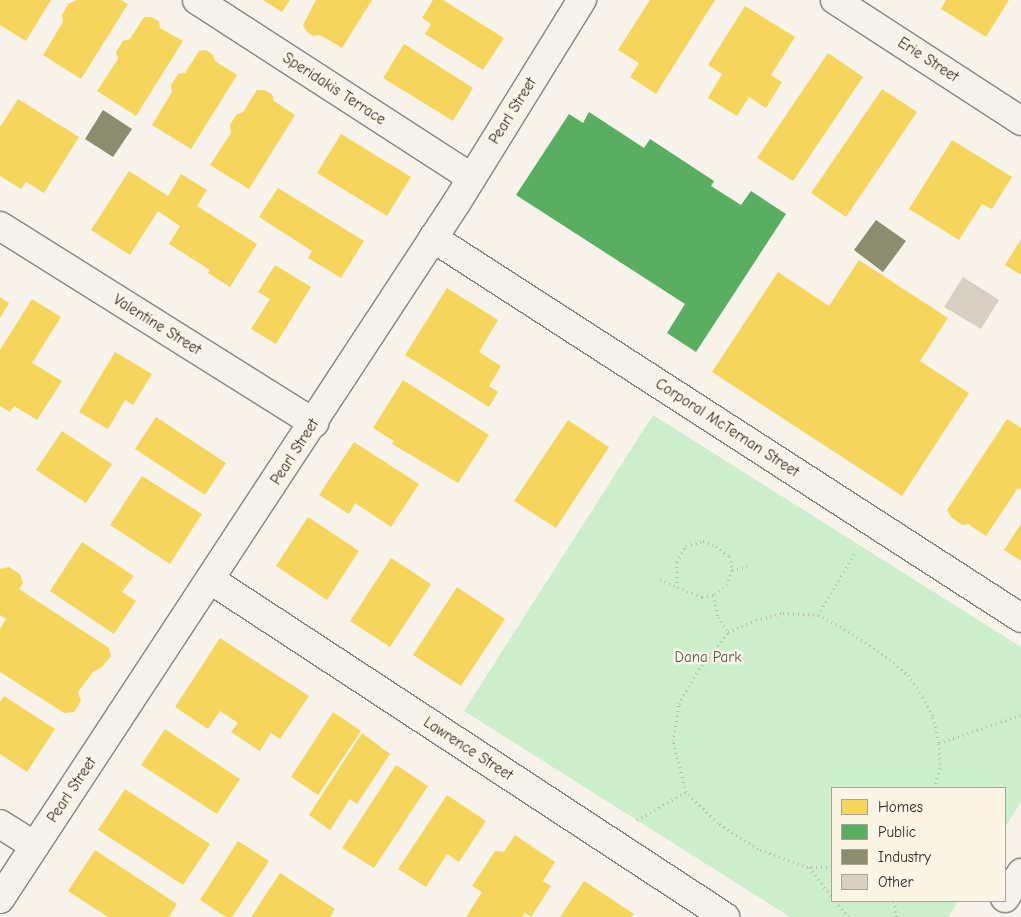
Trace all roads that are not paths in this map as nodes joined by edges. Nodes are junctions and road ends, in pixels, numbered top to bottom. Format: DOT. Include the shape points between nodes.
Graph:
graph roads {
  1 [pos="197,0"];
  2 [pos="582,0"];
  3 [pos="834,0"];
  4 [pos="1021,121"];
  5 [pos="471,177"];
  6 [pos="0,226"];
  7 [pos="433,238"];
  8 [pos="314,423"];
  9 [pos="211,580"];
  10 [pos="1021,618"];
  11 [pos="0,824"];
  12 [pos="35,846"];
  13 [pos="1021,874"];
  14 [pos="1006,897"];
  15 [pos="0,900"];
  16 [pos="1003,902"];
  17 [pos="725,917"];
  18 [pos="992,917"];
  1 -- 5 [label="street, Speridakis Terrace"];
  2 -- 5 [label="street, Pearl Street"];
  3 -- 4 [label="street, Erie Street"];
  5 -- 7 [label="street, Pearl Street"];
  6 -- 8 [label="street, Valentine Street"];
  7 -- 8 [label="street, Pearl Street"];
  7 -- 10 [label="street, Corporal McTernan Street"];
  8 -- 9 [label="street, Pearl Street"];
  9 -- 12 [label="street, Pearl Street"];
  9 -- 17 [label="street, Lawrence Street"];
  11 -- 12 [label="street"];
  12 -- 15 [label="street, Pearl Street"];
  13 -- 14 [label="street"];
  16 -- 18 [label="street"];
}
